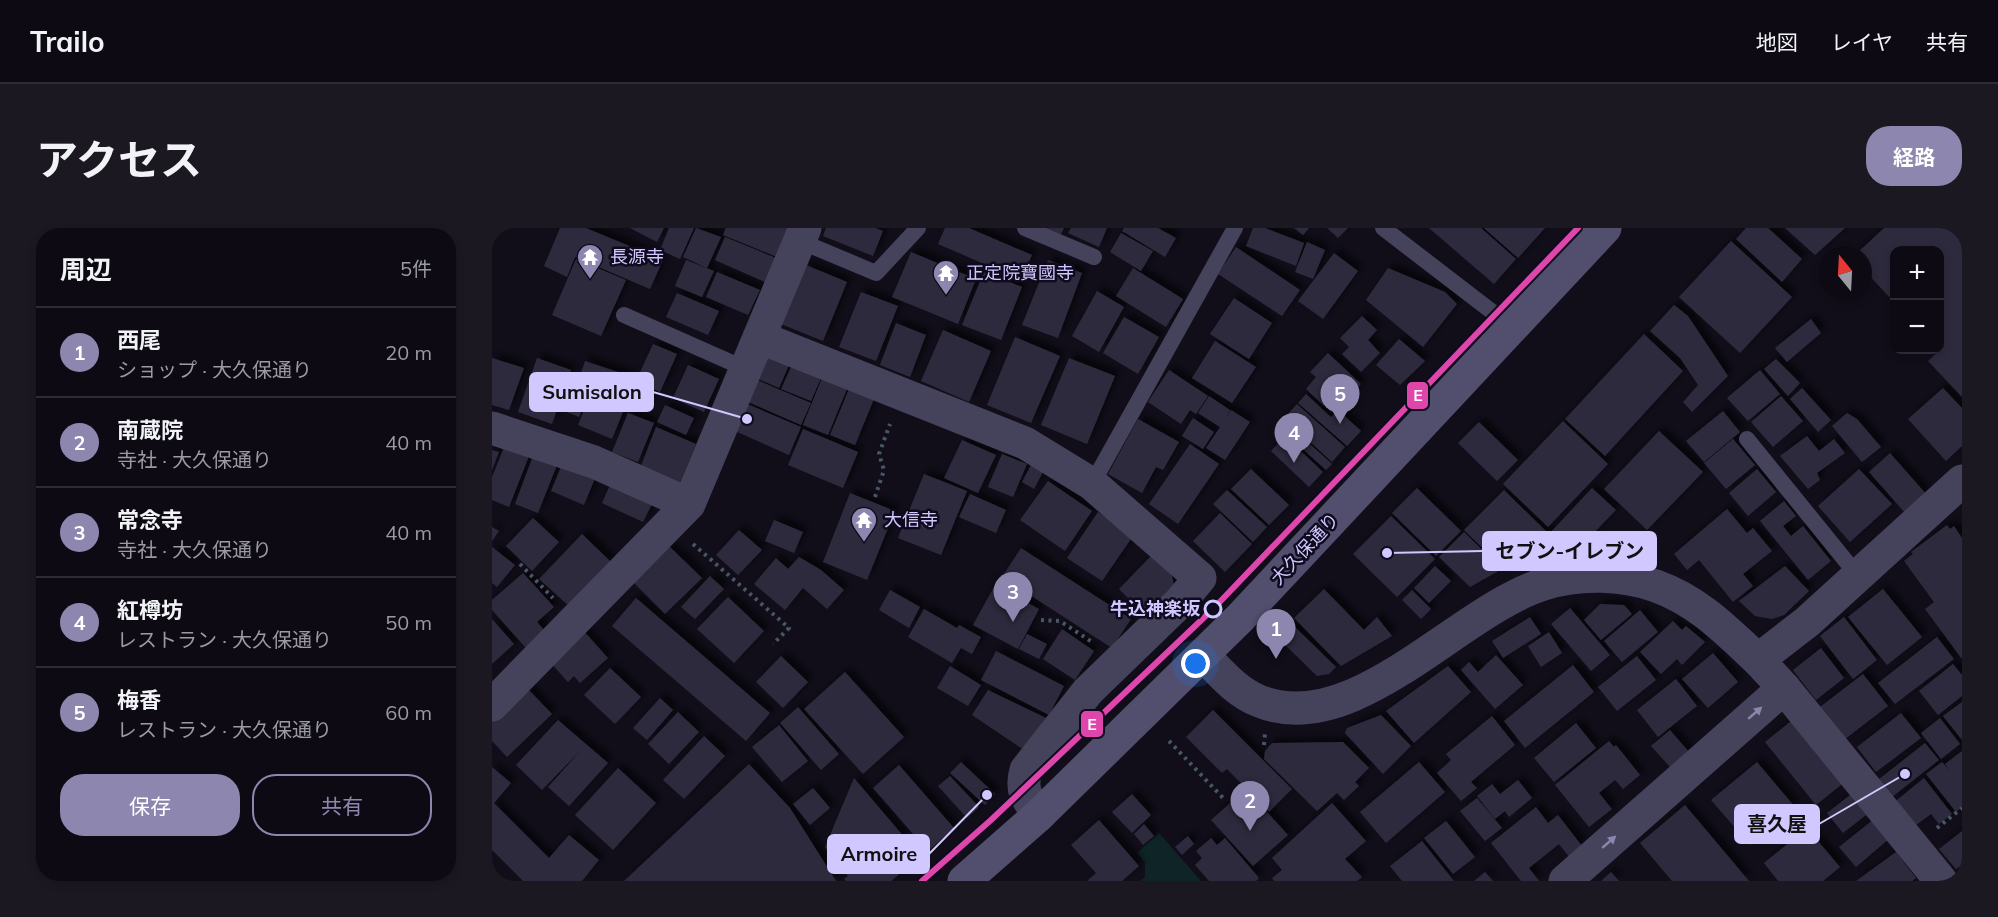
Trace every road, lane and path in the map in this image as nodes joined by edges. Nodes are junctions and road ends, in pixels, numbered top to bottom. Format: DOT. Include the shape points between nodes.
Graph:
graph roads {
  1 [pos="918,228"];
  2 [pos="1025,228"];
  3 [pos="1235,228"];
  4 [pos="1383,228"];
  5 [pos="1605,228"];
  6 [pos="802,235"];
  7 [pos="1094,257"];
  8 [pos="624,315"];
  9 [pos="1512,327"];
  10 [pos="759,337"];
  11 [pos="746,369"];
  12 [pos="903,393"];
  13 [pos="492,428"];
  14 [pos="1747,439"];
  15 [pos="1962,481"];
  16 [pos="1092,484"];
  17 [pos="876,497"];
  18 [pos="679,514"];
  19 [pos="520,564"];
  20 [pos="1858,576"];
  21 [pos="575,620"];
  22 [pos="1041,620"];
  23 [pos="773,644"];
  24 [pos="1203,655"];
  25 [pos="1120,660"];
  26 [pos="1758,660"];
  27 [pos="1784,688"];
  28 [pos="492,705"];
  29 [pos="1169,741"];
  30 [pos="1225,800"];
  31 [pos="1039,815"];
  32 [pos="964,881"];
  33 [pos="1565,881"];
  34 [pos="1941,881"];
  1 -- 6 [label="lane" via="876,273"];
  2 -- 7 [label="lane"];
  3 -- 16 [label="lane"];
  4 -- 9 [label="lane"];
  5 -- 9 [label="main road, 大久保通り"];
  6 -- 10 [label="street"];
  8 -- 11 [label="lane"];
  9 -- 24 [label="main road, 大久保通り"];
  10 -- 11 [label="street"];
  10 -- 12 [label="street"];
  11 -- 18 [label="street"];
  12 -- 16 [label="street" via="1025,443"];
  12 -- 17 [label="path" via="879,454 884,470"];
  13 -- 18 [label="street" via="594,462"];
  14 -- 20 [label="lane"];
  15 -- 20 [label="street"];
  16 -- 25 [label="street" via="1200,578"];
  18 -- 21 [label="street"];
  18 -- 23 [label="path" via="789,628"];
  19 -- 21 [label="path"];
  20 -- 26 [label="street"];
  21 -- 28 [label="street"];
  22 -- 25 [label="path" via="1060,621"];
  24 -- 26 [label="street" via="1230,683 1260,702 1286,708 1315,706 1362,692 1515,596 1544,584 1591,576 1638,581 1675,594 1712,616"];
  24 -- 31 [label="main road, 大久保通り"];
  25 -- 31 [label="street" via="1071,709 1026,770 1024,795"];
  26 -- 27 [label="street"];
  33 -- 27 [label="street, one-way"];
  27 -- 34 [label="street"];
  29 -- 30 [label="path"];
  31 -- 32 [label="main road, 大久保通り"];
}
